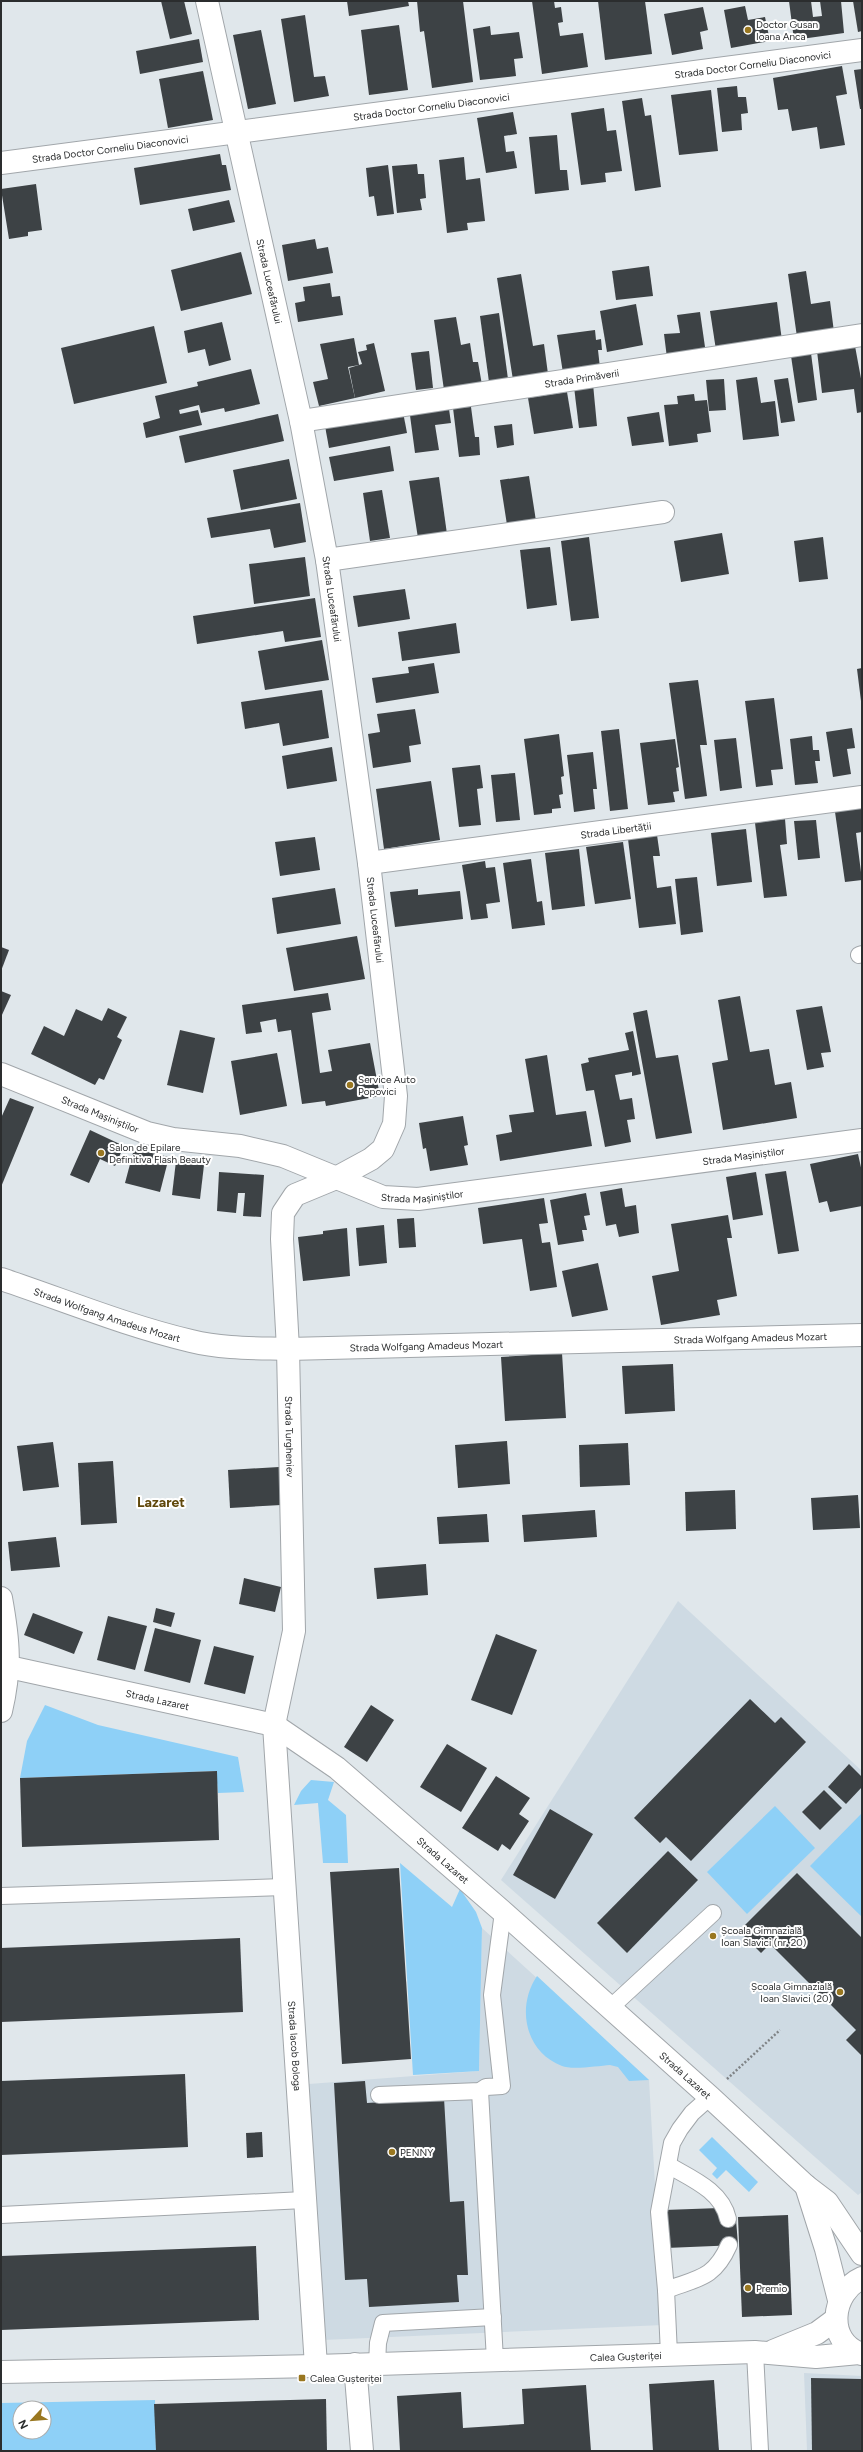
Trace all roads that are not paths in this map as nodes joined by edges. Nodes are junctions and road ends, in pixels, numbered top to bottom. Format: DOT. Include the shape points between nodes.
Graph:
graph roads {
  1 [pos="207,1"];
  2 [pos="862,50"];
  3 [pos="236,131"];
  4 [pos="1,163"];
  5 [pos="862,335"];
  6 [pos="301,420"];
  7 [pos="663,512"];
  8 [pos="327,560"];
  9 [pos="862,797"];
  10 [pos="369,863"];
  11 [pos="1,1074"];
  12 [pos="862,1140"];
  13 [pos="336,1178"];
  14 [pos="1,1279"];
  15 [pos="862,1335"];
  16 [pos="288,1349"];
  17 [pos="1,1598"];
  18 [pos="9,1667"];
  19 [pos="1,1711"];
  20 [pos="274,1725"];
  21 [pos="284,1887"];
  22 [pos="1,1896"];
  23 [pos="503,1912"];
  24 [pos="713,1913"];
  25 [pos="610,2008"];
  26 [pos="480,2091"];
  27 [pos="379,2094"];
  28 [pos="710,2097"];
  29 [pos="668,2165"];
  30 [pos="806,2186"];
  31 [pos="304,2200"];
  32 [pos="1,2215"];
  33 [pos="728,2220"];
  34 [pos="729,2245"];
  35 [pos="862,2254"];
  36 [pos="862,2278"];
  37 [pos="666,2290"];
  38 [pos="837,2309"];
  39 [pos="493,2316"];
  40 [pos="763,2352"];
  41 [pos="860,2353"];
  42 [pos="669,2354"];
  43 [pos="495,2360"];
  44 [pos="355,2364"];
  45 [pos="377,2364"];
  46 [pos="316,2366"];
  47 [pos="1,2372"];
  48 [pos="362,2451"];
  49 [pos="760,2451"];
  1 -- 3 [label="street, Strada Luceafărului"];
  2 -- 3 [label="street, Strada Doctor Corneliu Diaconovici"];
  3 -- 4 [label="street, Strada Doctor Corneliu Diaconovici"];
  3 -- 6 [label="street, Strada Luceafărului"];
  5 -- 6 [label="street, Strada Primăverii"];
  6 -- 8 [label="street, Strada Luceafărului"];
  7 -- 8 [label="street"];
  8 -- 10 [label="street, Strada Luceafărului"];
  9 -- 10 [label="street, Strada Libertății"];
  10 -- 13 [label="street, Strada Luceafărului" via="396,1096 394,1124 383,1149 371,1159"];
  11 -- 13 [label="street, Strada Mașiniștilor" via="147,1133 173,1140 240,1146 269,1152"];
  12 -- 13 [label="street, Strada Mașiniștilor" via="418,1199 383,1196"];
  13 -- 16 [label="street, Strada Turgheniev" via="295,1195 283,1213"];
  14 -- 16 [label="street, Strada Wolfgang Amadeus Mozart" via="192,1341 226,1347"];
  15 -- 16 [label="street, Strada Wolfgang Amadeus Mozart"];
  16 -- 20 [label="street, Strada Turgheniev" via="294,1631"];
  17 -- 18 [label="street" via="9,1641"];
  18 -- 19 [label="street"];
  18 -- 20 [label="street, Strada Lazaret"];
  20 -- 21 [label="street, Strada Iacob Bologa"];
  20 -- 23 [label="street, Strada Lazaret" via="338,1768"];
  21 -- 22 [label="lane"];
  21 -- 31 [label="street, Strada Iacob Bologa"];
  23 -- 25 [label="street, Strada Lazaret"];
  23 -- 26 [label="lane" via="492,1995 502,2086 486,2087"];
  24 -- 25 [label="lane"];
  25 -- 28 [label="street, Strada Lazaret"];
  26 -- 27 [label="lane"];
  26 -- 39 [label="lane"];
  28 -- 29 [label="lane" via="680,2129 672,2143"];
  28 -- 30 [label="street, Strada Lazaret"];
  29 -- 33 [label="lane" via="710,2190 725,2206"];
  29 -- 37 [label="lane" via="659,2212"];
  30 -- 35 [label="street, Strada Lazaret" via="827,2202"];
  30 -- 38 [label="street, Strada Lazaret" via="826,2249"];
  31 -- 32 [label="lane"];
  31 -- 46 [label="street, Strada Iacob Bologa"];
  34 -- 37 [label="lane" via="721,2263 707,2275"];
  36 -- 38 [label="street, Calea Gușteriței" via="845,2290"];
  37 -- 42 [label="lane"];
  38 -- 40 [label="street, Calea Gușteriței" via="817,2333"];
  38 -- 41 [label="street, Strada Lazaret" via="843,2339"];
  39 -- 43 [label="lane"];
  39 -- 45 [label="lane" via="382,2323"];
  40 -- 41 [label="street, Calea Gușteriței" via="816,2357"];
  40 -- 42 [label="street, Calea Gușteriței"];
  40 -- 49 [label="lane"];
  42 -- 43 [label="street, Calea Gușteriței"];
  43 -- 45 [label="street, Calea Gușteriței"];
  44 -- 45 [label="street, Calea Gușteriței"];
  44 -- 46 [label="street, Calea Gușteriței"];
  44 -- 48 [label="street"];
  46 -- 47 [label="street, Calea Gușteriței"];
}
